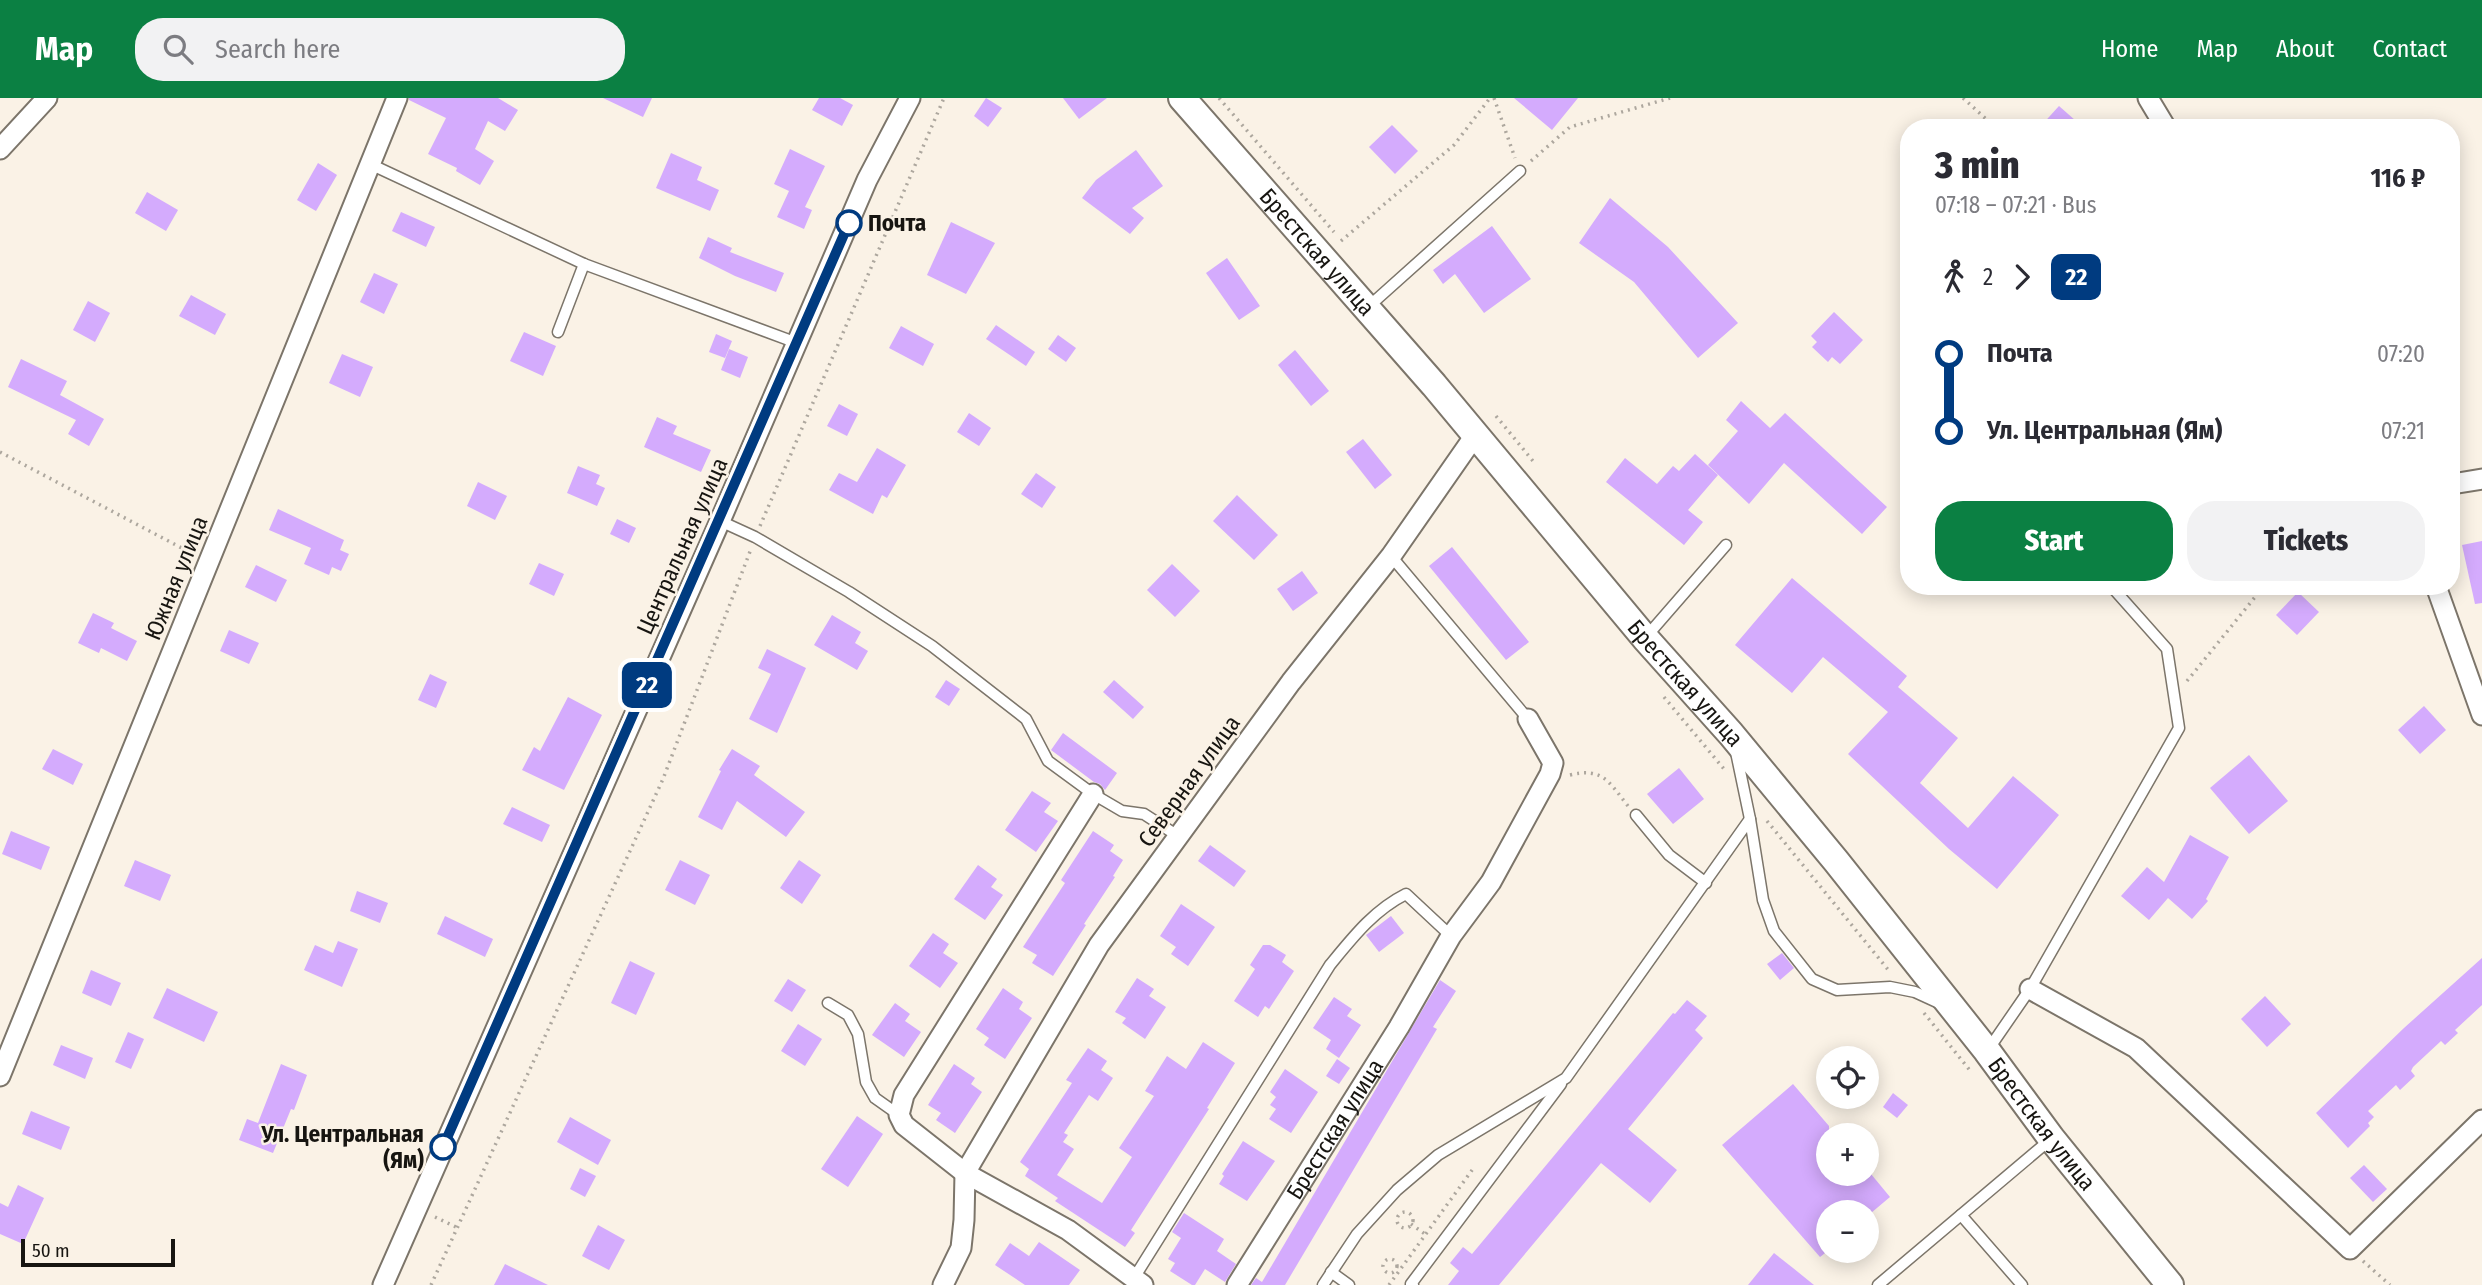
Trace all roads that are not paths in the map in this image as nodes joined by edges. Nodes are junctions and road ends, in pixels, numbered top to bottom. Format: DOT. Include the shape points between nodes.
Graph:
graph roads {
  1 [pos="47,98"];
  2 [pos="397,98"];
  3 [pos="910,98"];
  4 [pos="1182,98"];
  5 [pos="2148,98"];
  6 [pos="2161,119"];
  7 [pos="0,149"];
  8 [pos="370,164"];
  9 [pos="1520,171"];
  10 [pos="584,264"];
  11 [pos="1367,308"];
  12 [pos="558,332"];
  13 [pos="797,342"];
  14 [pos="1476,434"];
  15 [pos="2482,479"];
  16 [pos="2460,483"];
  17 [pos="720,521"];
  18 [pos="1726,545"];
  19 [pos="1391,556"];
  20 [pos="2119,595"];
  21 [pos="2439,595"];
  22 [pos="1645,638"];
  23 [pos="2482,715"];
  24 [pos="1528,719"];
  25 [pos="1731,734"];
  26 [pos="1093,794"];
  27 [pos="1636,815"];
  28 [pos="1750,819"];
  29 [pos="1178,836"];
  30 [pos="1706,883"];
  31 [pos="1451,936"];
  32 [pos="2029,989"];
  33 [pos="828,1003"];
  34 [pos="1959,1017"];
  35 [pos="1987,1051"];
  36 [pos="0,1076"];
  37 [pos="1566,1078"];
  38 [pos="900,1115"];
  39 [pos="2482,1120"];
  40 [pos="2051,1138"];
  41 [pos="962,1170"];
  42 [pos="1961,1215"];
  43 [pos="1331,1272"];
  44 [pos="1139,1281"];
  45 [pos="383,1285"];
  46 [pos="943,1285"];
  47 [pos="1237,1285"];
  48 [pos="1322,1285"];
  49 [pos="1349,1285"];
  50 [pos="1413,1285"];
  51 [pos="1878,1285"];
  52 [pos="2022,1285"];
  53 [pos="2170,1285"];
  1 -- 7 [label="street"];
  2 -- 8 [label="street, Южная улица"];
  3 -- 13 [label="street, Центральная улица" via="873,166"];
  4 -- 11 [label="main road, Брестская улица"];
  5 -- 6 [label="street"];
  8 -- 10 [label="lane"];
  8 -- 36 [label="street, Южная улица"];
  9 -- 11 [label="lane"];
  10 -- 12 [label="lane"];
  10 -- 13 [label="lane"];
  11 -- 14 [label="main road, Брестская улица"];
  13 -- 17 [label="street, Центральная улица"];
  14 -- 19 [label="street, Северная улица"];
  14 -- 22 [label="main road, Брестская улица"];
  15 -- 16 [label="street"];
  17 -- 26 [label="lane" via="755,537 932,646 1026,719 1048,761"];
  17 -- 45 [label="street, Центральная улица"];
  18 -- 22 [label="lane"];
  19 -- 24 [label="lane"];
  19 -- 29 [label="street, Северная улица"];
  20 -- 32 [label="lane" via="2167,649 2179,728"];
  21 -- 23 [label="street"];
  22 -- 25 [label="main road, Брестская улица"];
  24 -- 31 [label="street, Брестская улица" via="1553,763 1550,774 1491,882"];
  25 -- 28 [label="lane"];
  25 -- 34 [label="main road, Брестская улица"];
  26 -- 29 [label="lane" via="1122,811 1144,814"];
  26 -- 38 [label="street" via="904,1094"];
  27 -- 30 [label="lane" via="1669,855"];
  28 -- 30 [label="lane"];
  28 -- 34 [label="lane" via="1763,900 1774,931 1812,979 1837,990 1890,987 1915,992"];
  29 -- 41 [label="street, Северная улица" via="1099,945"];
  30 -- 37 [label="lane"];
  31 -- 44 [label="lane" via="1406,894 1388,903 1361,928 1331,965"];
  31 -- 47 [label="street, Брестская улица"];
  32 -- 35 [label="lane"];
  32 -- 39 [label="street" via="2136,1048 2350,1249"];
  33 -- 38 [label="lane" via="848,1016 858,1034 866,1082 875,1098"];
  34 -- 35 [label="main road, Брестская улица"];
  35 -- 40 [label="main road, Брестская улица"];
  37 -- 43 [label="lane" via="1438,1155 1376,1212"];
  37 -- 50 [label="lane"];
  38 -- 41 [label="street" via="904,1125"];
  40 -- 42 [label="lane"];
  40 -- 53 [label="main road, Брестская улица"];
  41 -- 44 [label="street" via="1068,1230"];
  41 -- 46 [label="street" via="961,1248"];
  42 -- 51 [label="lane"];
  42 -- 52 [label="lane"];
  43 -- 48 [label="lane"];
  43 -- 49 [label="lane"];
}
